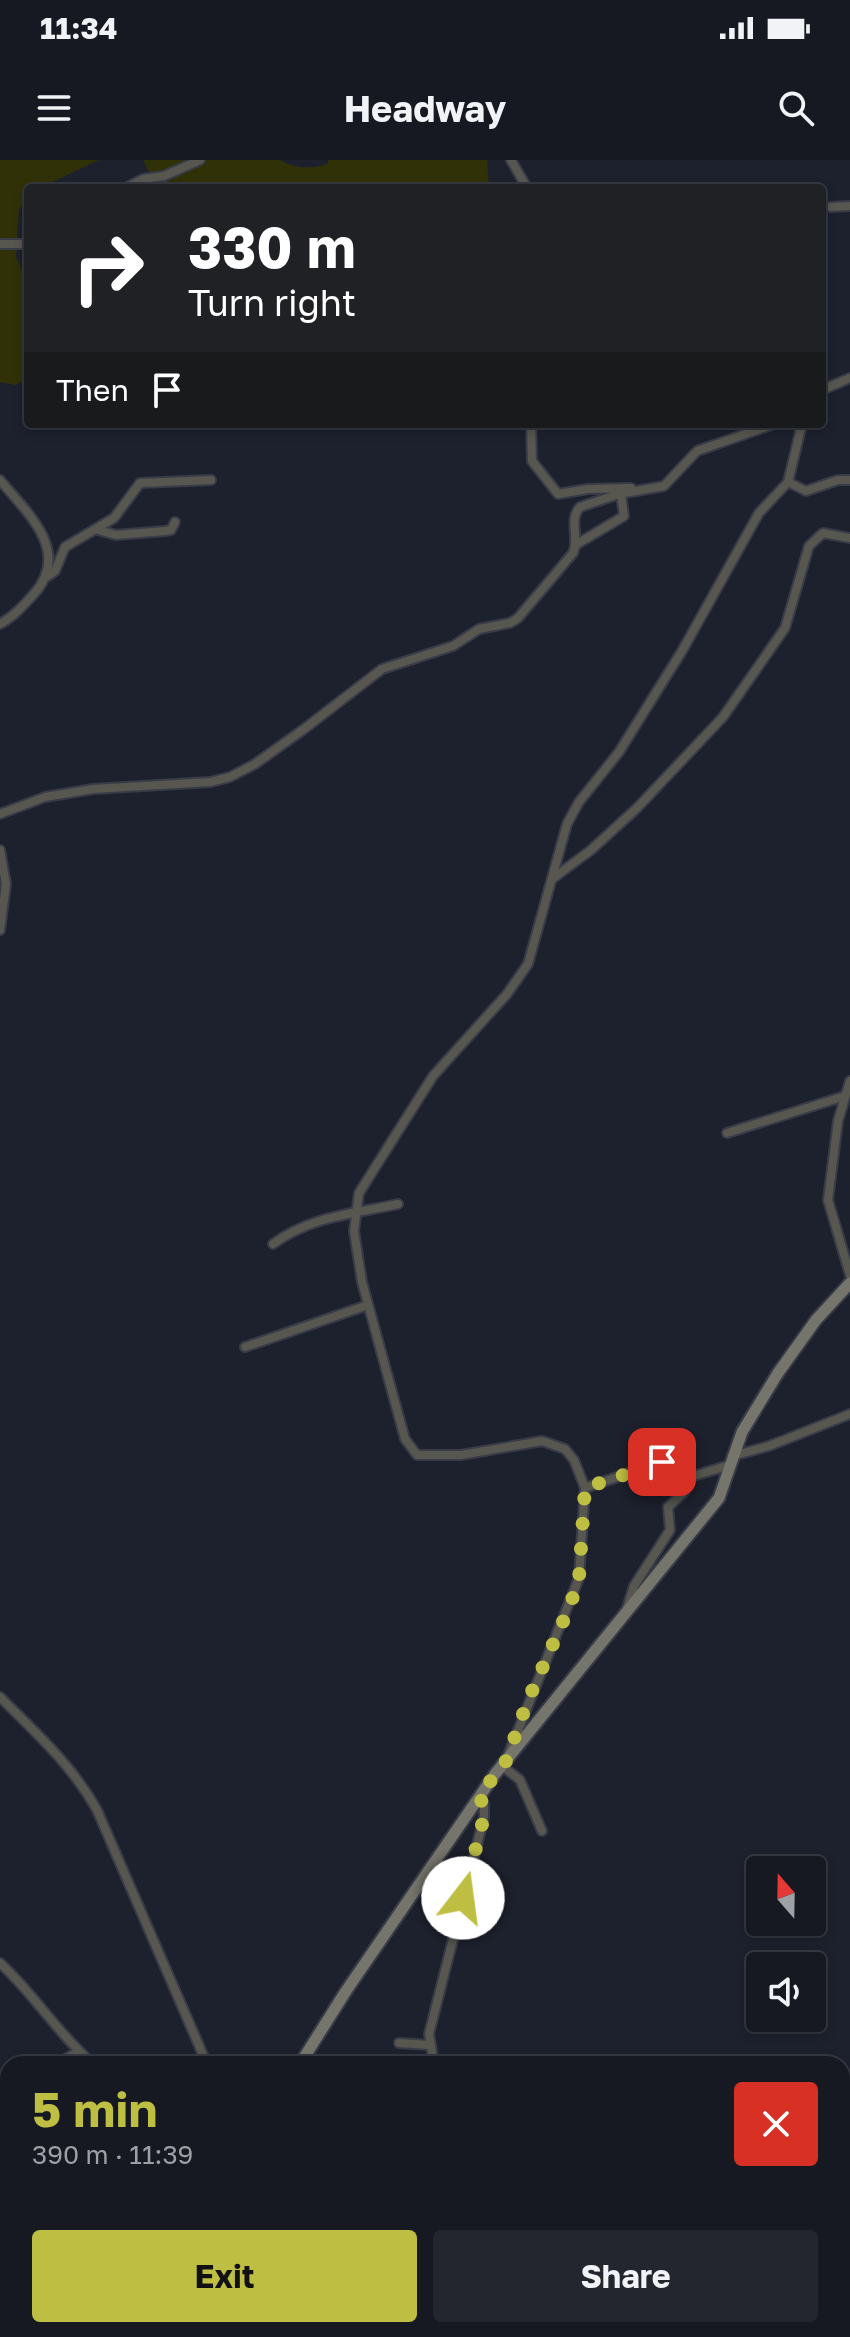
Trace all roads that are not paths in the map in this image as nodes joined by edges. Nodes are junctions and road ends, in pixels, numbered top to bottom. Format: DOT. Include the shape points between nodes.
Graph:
graph roads {
  1 [pos="200,160"];
  2 [pos="511,160"];
  3 [pos="133,184"];
  4 [pos="525,184"];
  5 [pos="850,206"];
  6 [pos="831,207"];
  7 [pos="0,244"];
  8 [pos="24,244"];
  9 [pos="850,378"];
  10 [pos="826,388"];
  11 [pos="531,428"];
  12 [pos="763,428"];
  13 [pos="801,428"];
  14 [pos="0,480"];
  15 [pos="211,480"];
  16 [pos="850,480"];
  17 [pos="788,482"];
  18 [pos="668,484"];
  19 [pos="621,494"];
  20 [pos="175,522"];
  21 [pos="98,530"];
  22 [pos="850,538"];
  23 [pos="577,544"];
  24 [pos="48,576"];
  25 [pos="0,624"];
  26 [pos="0,814"];
  27 [pos="0,850"];
  28 [pos="552,879"];
  29 [pos="0,930"];
  30 [pos="850,1081"];
  31 [pos="845,1096"];
  32 [pos="727,1133"];
  33 [pos="398,1204"];
  34 [pos="355,1214"];
  35 [pos="273,1244"];
  36 [pos="850,1275"];
  37 [pos="850,1283"];
  38 [pos="368,1305"];
  39 [pos="245,1347"];
  40 [pos="850,1414"];
  41 [pos="731,1461"];
  42 [pos="686,1479"];
  43 [pos="585,1488"];
  44 [pos="625,1612"];
  45 [pos="0,1697"];
  46 [pos="504,1763"];
  47 [pos="478,1797"];
  48 [pos="542,1831"];
  49 [pos="0,1963"];
  50 [pos="399,2043"];
  51 [pos="429,2045"];
  52 [pos="78,2052"];
  53 [pos="71,2056"];
  54 [pos="83,2056"];
  55 [pos="204,2056"];
  56 [pos="305,2056"];
  57 [pos="432,2056"];
  1 -- 3 [label="street"];
  2 -- 4 [label="street"];
  5 -- 6 [label="street"];
  7 -- 8 [label="street"];
  9 -- 10 [label="street"];
  11 -- 18 [label="street" via="531,459 558,494"];
  12 -- 18 [label="street" via="697,451"];
  13 -- 17 [label="street"];
  14 -- 24 [label="street" via="49,550"];
  15 -- 21 [label="street" via="140,483"];
  16 -- 17 [label="street" via="806,491"];
  17 -- 28 [label="street" via="759,513 682,651 619,752 579,802 567,824"];
  18 -- 19 [label="street"];
  19 -- 23 [label="street" via="624,516"];
  19 -- 23 [label="street" via="577,509"];
  20 -- 21 [label="street" via="165,531 116,535"];
  21 -- 24 [label="street" via="65,547"];
  22 -- 28 [label="street" via="823,533 813,539 785,628 723,717 637,808"];
  23 -- 26 [label="street" via="518,618 382,669 230,777 57,795"];
  24 -- 25 [label="street"];
  27 -- 29 [label="street" via="6,884"];
  28 -- 34 [label="street" via="528,964 422,1091 359,1193"];
  30 -- 31 [label="street"];
  31 -- 32 [label="street"];
  31 -- 36 [label="street" via="828,1200"];
  33 -- 34 [label="street"];
  34 -- 35 [label="street" via="308,1223"];
  34 -- 38 [label="street"];
  37 -- 41 [label="street" via="778,1373"];
  38 -- 39 [label="street"];
  38 -- 43 [label="street" via="405,1439 417,1455 461,1455 542,1441 565,1449"];
  40 -- 41 [label="street"];
  41 -- 42 [label="street"];
  41 -- 44 [label="street" via="719,1498"];
  42 -- 43 [label="street" via="662,1462"];
  42 -- 44 [label="street" via="684,1491 668,1507 670,1530 634,1586"];
  43 -- 46 [label="street" via="579,1578"];
  44 -- 46 [label="street"];
  45 -- 55 [label="street" via="83,1784"];
  46 -- 47 [label="street"];
  46 -- 48 [label="street" via="520,1780"];
  47 -- 51 [label="street" via="484,1817"];
  47 -- 56 [label="street"];
  49 -- 52 [label="street" via="27,1987"];
  50 -- 51 [label="street"];
  51 -- 57 [label="street"];
  52 -- 53 [label="street"];
  52 -- 54 [label="street"];
}
